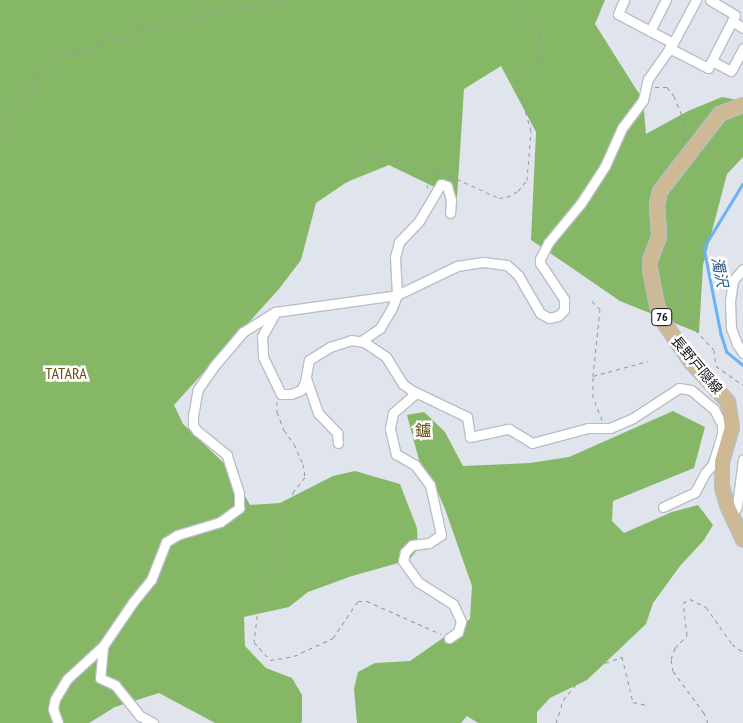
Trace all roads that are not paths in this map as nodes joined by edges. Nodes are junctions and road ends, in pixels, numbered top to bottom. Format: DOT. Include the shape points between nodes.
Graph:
graph roads {
  1 [pos="624,0"];
  2 [pos="666,0"];
  3 [pos="696,0"];
  4 [pos="710,0"];
  5 [pos="732,21"];
  6 [pos="743,28"];
  7 [pos="650,31"];
  8 [pos="671,46"];
  9 [pos="743,48"];
  10 [pos="712,61"];
  11 [pos="743,105"];
  12 [pos="450,213"];
  13 [pos="743,269"];
  14 [pos="397,294"];
  15 [pos="275,312"];
  16 [pos="361,341"];
  17 [pos="743,353"];
  18 [pos="306,378"];
  19 [pos="416,393"];
  20 [pos="338,443"];
  21 [pos="743,459"];
  22 [pos="717,466"];
  23 [pos="663,507"];
  24 [pos="732,517"];
  25 [pos="743,540"];
  26 [pos="449,638"];
  27 [pos="103,646"];
  28 [pos="58,723"];
  29 [pos="154,723"];
  1 -- 7 [label="street" via="618,14"];
  2 -- 7 [label="street"];
  3 -- 8 [label="street"];
  4 -- 5 [label="street" via="735,15"];
  5 -- 6 [label="street"];
  5 -- 10 [label="street"];
  7 -- 8 [label="street"];
  8 -- 10 [label="street" via="708,68"];
  8 -- 14 [label="street" via="648,79 642,100 622,128 605,166 581,204 548,243 540,259 564,299 564,310 558,316 549,318 540,312 518,275 498,262 457,266"];
  9 -- 10 [label="street" via="730,71"];
  11 -- 22 [label="main road, 長野戸隠線 / 76" via="720,114 660,190 657,206 659,237 650,261 651,285 665,324 691,362 728,402 732,427"];
  12 -- 14 [label="street" via="447,186 441,184 419,221 399,242 395,257"];
  13 -- 17 [label="street" via="733,280 730,300 731,328"];
  14 -- 15 [label="street"];
  14 -- 16 [label="street" via="380,328"];
  15 -- 18 [label="street" via="262,336 263,358 282,394 300,390"];
  15 -- 27 [label="street" via="244,332 214,366 198,389 195,400 194,425 227,455 239,493 239,508 220,522 177,534 166,542 151,580"];
  16 -- 18 [label="street" via="351,340 330,347 309,360"];
  16 -- 19 [label="street" via="386,357 403,384"];
  18 -- 20 [label="street" via="318,413 337,434"];
  19 -- 22 [label="street" via="467,417 470,437 509,429 532,443 588,428 622,425 679,388 691,390 714,409 722,425"];
  19 -- 26 [label="street" via="393,413 390,429 396,454 415,465 430,485 442,535 429,543 412,545 405,552 403,561 418,582 453,604 461,621 458,632"];
  21 -- 24 [label="street" via="738,506"];
  22 -- 23 [label="street" via="704,473 695,492"];
  22 -- 24 [label="main road, 長野戸隠線 / 76"];
  24 -- 25 [label="main road, 長野戸隠線 / 76"];
  27 -- 28 [label="street" via="67,679 55,699 53,709"];
  27 -- 29 [label="street" via="100,678 115,685 140,716"];
}
